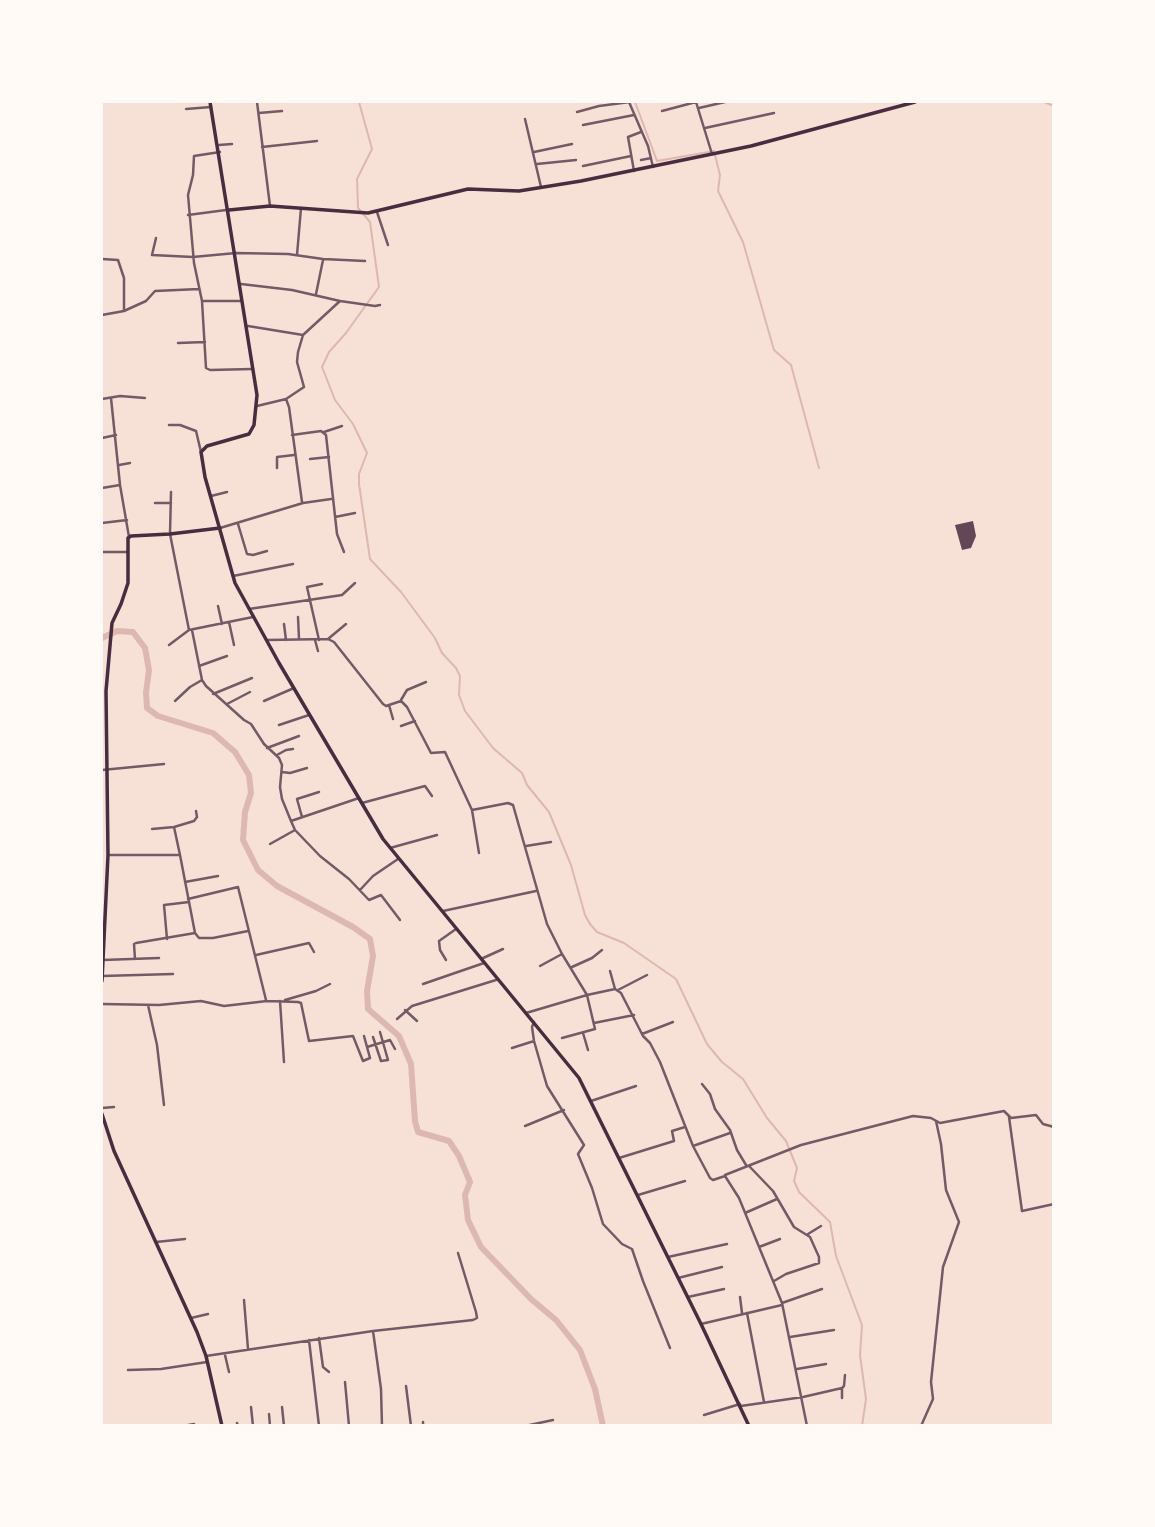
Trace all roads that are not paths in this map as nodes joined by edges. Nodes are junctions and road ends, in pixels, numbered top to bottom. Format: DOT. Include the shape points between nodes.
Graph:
graph roads {
  1 [pos="210,102"];
  2 [pos="257,102"];
  3 [pos="629,102"];
  4 [pos="696,102"];
  5 [pos="725,102"];
  6 [pos="915,102"];
  7 [pos="211,107"];
  8 [pos="699,108"];
  9 [pos="186,109"];
  10 [pos="282,111"];
  11 [pos="662,111"];
  12 [pos="577,112"];
  13 [pos="259,113"];
  14 [pos="774,113"];
  15 [pos="634,115"];
  16 [pos="525,119"];
  17 [pos="583,125"];
  18 [pos="705,128"];
  19 [pos="641,132"];
  20 [pos="317,141"];
  21 [pos="232,144"];
  22 [pos="572,144"];
  23 [pos="219,145"];
  24 [pos="262,147"];
  25 [pos="220,152"];
  26 [pos="534,152"];
  27 [pos="712,154"];
  28 [pos="631,156"];
  29 [pos="651,158"];
  30 [pos="576,160"];
  31 [pos="641,160"];
  32 [pos="536,165"];
  33 [pos="583,166"];
  34 [pos="653,167"];
  35 [pos="634,171"];
  36 [pos="541,187"];
  37 [pos="270,206"];
  38 [pos="301,208"];
  39 [pos="229,210"];
  40 [pos="377,212"];
  41 [pos="188,215"];
  42 [pos="156,239"];
  43 [pos="388,245"];
  44 [pos="236,253"];
  45 [pos="296,255"];
  46 [pos="193,257"];
  47 [pos="102,259"];
  48 [pos="323,259"];
  49 [pos="365,261"];
  50 [pos="241,284"];
  51 [pos="199,289"];
  52 [pos="316,294"];
  53 [pos="202,301"];
  54 [pos="243,301"];
  55 [pos="341,301"];
  56 [pos="380,305"];
  57 [pos="124,311"];
  58 [pos="102,314"];
  59 [pos="248,326"];
  60 [pos="303,335"];
  61 [pos="205,342"];
  62 [pos="178,343"];
  63 [pos="254,369"];
  64 [pos="102,398"];
  65 [pos="111,398"];
  66 [pos="145,398"];
  67 [pos="286,398"];
  68 [pos="256,406"];
  69 [pos="169,425"];
  70 [pos="342,426"];
  71 [pos="324,432"];
  72 [pos="116,435"];
  73 [pos="292,435"];
  74 [pos="102,438"];
  75 [pos="201,452"];
  76 [pos="294,455"];
  77 [pos="329,457"];
  78 [pos="310,459"];
  79 [pos="130,463"];
  80 [pos="119,465"];
  81 [pos="277,468"];
  82 [pos="120,485"];
  83 [pos="102,488"];
  84 [pos="171,492"];
  85 [pos="227,492"];
  86 [pos="211,496"];
  87 [pos="333,499"];
  88 [pos="155,503"];
  89 [pos="170,503"];
  90 [pos="303,503"];
  91 [pos="355,513"];
  92 [pos="335,517"];
  93 [pos="127,520"];
  94 [pos="102,523"];
  95 [pos="238,524"];
  96 [pos="220,528"];
  97 [pos="170,534"];
  98 [pos="129,537"];
  99 [pos="267,551"];
  100 [pos="102,552"];
  101 [pos="128,552"];
  102 [pos="344,552"];
  103 [pos="293,564"];
  104 [pos="233,576"];
  105 [pos="355,583"];
  106 [pos="322,584"];
  107 [pos="309,600"];
  108 [pos="218,606"];
  109 [pos="248,609"];
  110 [pos="253,617"];
  111 [pos="298,617"];
  112 [pos="229,622"];
  113 [pos="222,624"];
  114 [pos="284,624"];
  115 [pos="346,624"];
  116 [pos="190,630"];
  117 [pos="299,639"];
  118 [pos="330,639"];
  119 [pos="266,640"];
  120 [pos="286,640"];
  121 [pos="317,640"];
  122 [pos="169,645"];
  123 [pos="234,645"];
  124 [pos="318,651"];
  125 [pos="227,656"];
  126 [pos="199,666"];
  127 [pos="251,678"];
  128 [pos="202,680"];
  129 [pos="426,682"];
  130 [pos="294,688"];
  131 [pos="104,691"];
  132 [pos="250,692"];
  133 [pos="214,694"];
  134 [pos="175,701"];
  135 [pos="264,701"];
  136 [pos="401,701"];
  137 [pos="227,704"];
  138 [pos="390,705"];
  139 [pos="309,715"];
  140 [pos="393,719"];
  141 [pos="415,721"];
  142 [pos="279,725"];
  143 [pos="401,726"];
  144 [pos="299,736"];
  145 [pos="267,748"];
  146 [pos="293,748"];
  147 [pos="277,755"];
  148 [pos="164,764"];
  149 [pos="307,768"];
  150 [pos="104,770"];
  151 [pos="282,772"];
  152 [pos="319,792"];
  153 [pos="432,796"];
  154 [pos="360,801"];
  155 [pos="472,810"];
  156 [pos="196,811"];
  157 [pos="302,817"];
  158 [pos="291,821"];
  159 [pos="174,827"];
  160 [pos="152,829"];
  161 [pos="295,830"];
  162 [pos="437,835"];
  163 [pos="551,842"];
  164 [pos="270,845"];
  165 [pos="526,846"];
  166 [pos="390,848"];
  167 [pos="102,852"];
  168 [pos="479,853"];
  169 [pos="108,854"];
  170 [pos="180,855"];
  171 [pos="398,859"];
  172 [pos="218,876"];
  173 [pos="104,879"];
  174 [pos="184,882"];
  175 [pos="360,890"];
  176 [pos="536,891"];
  177 [pos="188,900"];
  178 [pos="441,911"];
  179 [pos="400,920"];
  180 [pos="456,929"];
  181 [pos="248,931"];
  182 [pos="195,933"];
  183 [pos="167,939"];
  184 [pos="103,945"];
  185 [pos="503,949"];
  186 [pos="603,950"];
  187 [pos="314,952"];
  188 [pos="562,954"];
  189 [pos="257,955"];
  190 [pos="159,958"];
  191 [pos="135,959"];
  192 [pos="103,960"];
  193 [pos="446,960"];
  194 [pos="483,961"];
  195 [pos="540,966"];
  196 [pos="572,968"];
  197 [pos="610,971"];
  198 [pos="173,974"];
  199 [pos="102,975"];
  200 [pos="647,975"];
  201 [pos="498,979"];
  202 [pos="102,981"];
  203 [pos="330,984"];
  204 [pos="423,984"];
  205 [pos="617,989"];
  206 [pos="587,995"];
  207 [pos="267,1001"];
  208 [pos="281,1001"];
  209 [pos="102,1004"];
  210 [pos="148,1005"];
  211 [pos="405,1010"];
  212 [pos="526,1013"];
  213 [pos="634,1015"];
  214 [pos="397,1019"];
  215 [pos="417,1021"];
  216 [pos="673,1021"];
  217 [pos="534,1022"];
  218 [pos="594,1023"];
  219 [pos="380,1032"];
  220 [pos="583,1033"];
  221 [pos="642,1034"];
  222 [pos="364,1036"];
  223 [pos="373,1037"];
  224 [pos="562,1038"];
  225 [pos="534,1041"];
  226 [pos="383,1043"];
  227 [pos="375,1045"];
  228 [pos="368,1047"];
  229 [pos="512,1048"];
  230 [pos="395,1049"];
  231 [pos="588,1050"];
  232 [pos="284,1062"];
  233 [pos="702,1084"];
  234 [pos="636,1086"];
  235 [pos="591,1101"];
  236 [pos="164,1105"];
  237 [pos="114,1107"];
  238 [pos="102,1108"];
  239 [pos="564,1110"];
  240 [pos="102,1114"];
  241 [pos="1009,1117"];
  242 [pos="936,1121"];
  243 [pos="525,1126"];
  244 [pos="685,1126"];
  245 [pos="1054,1127"];
  246 [pos="731,1132"];
  247 [pos="693,1146"];
  248 [pos="619,1158"];
  249 [pos="748,1166"];
  250 [pos="725,1176"];
  251 [pos="685,1181"];
  252 [pos="638,1195"];
  253 [pos="777,1199"];
  254 [pos="1054,1204"];
  255 [pos="745,1213"];
  256 [pos="821,1226"];
  257 [pos="808,1234"];
  258 [pos="185,1239"];
  259 [pos="780,1239"];
  260 [pos="156,1242"];
  261 [pos="727,1244"];
  262 [pos="759,1247"];
  263 [pos="458,1253"];
  264 [pos="668,1257"];
  265 [pos="722,1267"];
  266 [pos="678,1278"];
  267 [pos="774,1281"];
  268 [pos="724,1289"];
  269 [pos="822,1289"];
  270 [pos="688,1297"];
  271 [pos="740,1297"];
  272 [pos="244,1300"];
  273 [pos="782,1304"];
  274 [pos="742,1313"];
  275 [pos="747,1313"];
  276 [pos="208,1314"];
  277 [pos="191,1318"];
  278 [pos="702,1324"];
  279 [pos="834,1330"];
  280 [pos="373,1331"];
  281 [pos="790,1337"];
  282 [pos="319,1338"];
  283 [pos="309,1340"];
  284 [pos="670,1348"];
  285 [pos="248,1349"];
  286 [pos="225,1353"];
  287 [pos="206,1359"];
  288 [pos="826,1364"];
  289 [pos="797,1369"];
  290 [pos="128,1370"];
  291 [pos="229,1372"];
  292 [pos="329,1372"];
  293 [pos="845,1375"];
  294 [pos="345,1381"];
  295 [pos="406,1386"];
  296 [pos="842,1388"];
  297 [pos="803,1397"];
  298 [pos="842,1398"];
  299 [pos="764,1403"];
  300 [pos="741,1405"];
  301 [pos="251,1407"];
  302 [pos="282,1407"];
  303 [pos="269,1414"];
  304 [pos="704,1415"];
  305 [pos="553,1420"];
  306 [pos="194,1424"];
  307 [pos="183,1426"];
  308 [pos="222,1426"];
  309 [pos="253,1426"];
  310 [pos="270,1426"];
  311 [pos="284,1426"];
  312 [pos="319,1426"];
  313 [pos="349,1426"];
  314 [pos="382,1426"];
  315 [pos="411,1426"];
  316 [pos="525,1426"];
  317 [pos="748,1426"];
  318 [pos="807,1426"];
  319 [pos="921,1426"];
  1 -- 7 [label="main road"];
  2 -- 13 [label="street"];
  3 -- 12 [label="street"];
  3 -- 15 [label="street"];
  4 -- 8 [label="street"];
  4 -- 11 [label="street"];
  5 -- 8 [label="street"];
  6 -- 27 [label="main road"];
  7 -- 9 [label="street"];
  7 -- 23 [label="main road"];
  8 -- 18 [label="street"];
  10 -- 13 [label="street"];
  13 -- 24 [label="street"];
  14 -- 18 [label="street"];
  15 -- 17 [label="street"];
  15 -- 19 [label="street"];
  16 -- 26 [label="street"];
  18 -- 27 [label="street"];
  19 -- 28 [label="street" via="628,136"];
  19 -- 29 [label="street"];
  20 -- 24 [label="street"];
  21 -- 23 [label="street"];
  22 -- 26 [label="street"];
  23 -- 25 [label="main road"];
  24 -- 37 [label="street"];
  25 -- 39 [label="main road"];
  25 -- 41 [label="street" via="194,156"];
  26 -- 32 [label="street"];
  27 -- 34 [label="main road"];
  28 -- 33 [label="street"];
  28 -- 35 [label="street"];
  29 -- 31 [label="street"];
  29 -- 34 [label="street"];
  30 -- 32 [label="street"];
  32 -- 36 [label="street"];
  34 -- 35 [label="main road"];
  35 -- 36 [label="main road"];
  36 -- 40 [label="main road" via="468,189"];
  37 -- 38 [label="main road"];
  37 -- 39 [label="main road"];
  38 -- 40 [label="main road"];
  38 -- 45 [label="street"];
  39 -- 41 [label="street"];
  39 -- 44 [label="main road"];
  40 -- 43 [label="street"];
  41 -- 46 [label="street"];
  42 -- 46 [label="street" via="152,254"];
  44 -- 45 [label="street"];
  44 -- 46 [label="street"];
  44 -- 50 [label="main road"];
  45 -- 48 [label="street"];
  46 -- 51 [label="street"];
  47 -- 57 [label="street" via="118,261 124,278"];
  48 -- 49 [label="street"];
  48 -- 52 [label="street"];
  50 -- 52 [label="street"];
  50 -- 54 [label="main road"];
  51 -- 53 [label="street"];
  51 -- 57 [label="street" via="155,291 146,301"];
  52 -- 55 [label="street"];
  53 -- 54 [label="street"];
  53 -- 61 [label="street"];
  54 -- 59 [label="main road"];
  55 -- 56 [label="street"];
  55 -- 60 [label="street"];
  57 -- 58 [label="street"];
  59 -- 60 [label="street"];
  59 -- 63 [label="main road"];
  60 -- 67 [label="street" via="297,362 305,386"];
  61 -- 62 [label="street"];
  61 -- 63 [label="street" via="207,369"];
  63 -- 68 [label="main road"];
  64 -- 65 [label="street"];
  65 -- 66 [label="street"];
  65 -- 72 [label="street"];
  67 -- 68 [label="street"];
  67 -- 73 [label="street"];
  68 -- 75 [label="main road" via="249,433"];
  69 -- 75 [label="street" via="196,431"];
  70 -- 71 [label="street"];
  71 -- 73 [label="street"];
  71 -- 77 [label="street"];
  72 -- 74 [label="street"];
  72 -- 80 [label="street"];
  73 -- 76 [label="street"];
  75 -- 86 [label="main road"];
  76 -- 81 [label="street" via="276,457"];
  76 -- 90 [label="street"];
  77 -- 78 [label="street"];
  77 -- 87 [label="street"];
  79 -- 80 [label="street"];
  80 -- 82 [label="street"];
  82 -- 83 [label="street"];
  82 -- 93 [label="street"];
  84 -- 89 [label="street"];
  85 -- 86 [label="street"];
  86 -- 96 [label="main road"];
  87 -- 90 [label="street"];
  87 -- 92 [label="street"];
  88 -- 89 [label="street"];
  89 -- 97 [label="street"];
  90 -- 95 [label="street"];
  91 -- 92 [label="street"];
  92 -- 102 [label="street"];
  93 -- 94 [label="street"];
  93 -- 98 [label="street"];
  95 -- 96 [label="street"];
  95 -- 99 [label="street" via="247,554"];
  96 -- 97 [label="main road"];
  96 -- 104 [label="main road"];
  97 -- 98 [label="main road"];
  97 -- 116 [label="street"];
  98 -- 101 [label="main road"];
  100 -- 101 [label="street"];
  101 -- 131 [label="main road" via="127,587 111,628"];
  103 -- 104 [label="street"];
  104 -- 109 [label="main road"];
  105 -- 107 [label="street" via="346,593"];
  106 -- 107 [label="street" via="307,587"];
  107 -- 109 [label="street"];
  107 -- 121 [label="street"];
  108 -- 113 [label="street"];
  109 -- 110 [label="main road"];
  110 -- 112 [label="street"];
  110 -- 119 [label="main road"];
  111 -- 117 [label="street"];
  112 -- 113 [label="street"];
  112 -- 123 [label="street"];
  113 -- 116 [label="street"];
  114 -- 120 [label="street"];
  115 -- 118 [label="street"];
  116 -- 122 [label="street"];
  116 -- 126 [label="street"];
  117 -- 120 [label="street"];
  117 -- 121 [label="street"];
  118 -- 121 [label="street"];
  118 -- 138 [label="street" via="383,704"];
  119 -- 120 [label="street"];
  119 -- 130 [label="main road"];
  121 -- 124 [label="street"];
  125 -- 126 [label="street"];
  126 -- 128 [label="street"];
  127 -- 133 [label="street"];
  128 -- 133 [label="street"];
  128 -- 134 [label="street"];
  129 -- 136 [label="street" via="407,690"];
  130 -- 135 [label="street"];
  130 -- 139 [label="main road"];
  131 -- 150 [label="main road"];
  132 -- 137 [label="street"];
  133 -- 137 [label="street"];
  136 -- 138 [label="street"];
  136 -- 141 [label="street"];
  137 -- 145 [label="street" via="251,724"];
  138 -- 140 [label="street"];
  139 -- 142 [label="street"];
  139 -- 154 [label="main road"];
  141 -- 143 [label="street"];
  141 -- 155 [label="street" via="430,752 444,752"];
  144 -- 145 [label="street"];
  145 -- 147 [label="street"];
  146 -- 147 [label="street"];
  147 -- 151 [label="street"];
  148 -- 150 [label="street"];
  149 -- 151 [label="street"];
  150 -- 169 [label="main road"];
  151 -- 158 [label="street" via="282,799"];
  152 -- 157 [label="street" via="297,799"];
  153 -- 154 [label="street" via="425,786"];
  154 -- 157 [label="street"];
  154 -- 166 [label="main road"];
  155 -- 165 [label="street" via="511,803"];
  155 -- 168 [label="street"];
  156 -- 159 [label="street" via="194,821"];
  157 -- 158 [label="street"];
  158 -- 161 [label="street"];
  159 -- 160 [label="street"];
  159 -- 170 [label="street"];
  161 -- 164 [label="street"];
  161 -- 175 [label="street"];
  162 -- 166 [label="street"];
  163 -- 165 [label="street"];
  165 -- 176 [label="street"];
  166 -- 171 [label="main road"];
  167 -- 169 [label="street"];
  169 -- 170 [label="street"];
  169 -- 173 [label="main road"];
  170 -- 174 [label="street"];
  171 -- 175 [label="street"];
  171 -- 178 [label="main road"];
  172 -- 174 [label="street"];
  173 -- 184 [label="main road"];
  174 -- 177 [label="street"];
  175 -- 179 [label="street" via="370,900 381,895"];
  176 -- 178 [label="street"];
  176 -- 188 [label="street"];
  177 -- 181 [label="street" via="237,887"];
  177 -- 182 [label="street"];
  177 -- 183 [label="street" via="164,906"];
  178 -- 180 [label="main road"];
  180 -- 193 [label="street" via="439,942"];
  180 -- 194 [label="main road"];
  181 -- 182 [label="street" via="204,939"];
  181 -- 189 [label="street"];
  182 -- 183 [label="street"];
  183 -- 191 [label="street" via="135,943"];
  184 -- 192 [label="main road"];
  185 -- 194 [label="street"];
  186 -- 196 [label="street"];
  187 -- 189 [label="street" via="309,943"];
  188 -- 195 [label="street"];
  188 -- 196 [label="street"];
  189 -- 207 [label="street"];
  190 -- 191 [label="street"];
  191 -- 192 [label="street"];
  192 -- 199 [label="main road"];
  194 -- 201 [label="main road"];
  194 -- 204 [label="street"];
  196 -- 206 [label="street"];
  197 -- 205 [label="street"];
  198 -- 199 [label="street"];
  199 -- 202 [label="main road"];
  200 -- 205 [label="street"];
  201 -- 211 [label="street"];
  201 -- 212 [label="main road"];
  203 -- 208 [label="street"];
  205 -- 206 [label="street"];
  205 -- 213 [label="street"];
  206 -- 212 [label="street"];
  206 -- 218 [label="street"];
  207 -- 208 [label="street"];
  207 -- 210 [label="street" via="224,1006 201,1001"];
  208 -- 228 [label="street" via="301,1003 309,1041 353,1036 363,1062 370,1058"];
  208 -- 232 [label="street"];
  209 -- 210 [label="street"];
  210 -- 236 [label="street"];
  211 -- 214 [label="street"];
  211 -- 215 [label="street"];
  212 -- 217 [label="main road"];
  213 -- 218 [label="street"];
  213 -- 221 [label="street"];
  216 -- 221 [label="street"];
  217 -- 225 [label="street"];
  217 -- 235 [label="main road" via="577,1075"];
  218 -- 220 [label="street" via="595,1030"];
  219 -- 226 [label="street"];
  220 -- 224 [label="street"];
  220 -- 231 [label="street"];
  221 -- 244 [label="street" via="660,1062"];
  222 -- 228 [label="street"];
  223 -- 227 [label="street"];
  225 -- 229 [label="street"];
  225 -- 239 [label="street" via="548,1088"];
  226 -- 227 [label="street"];
  226 -- 227 [label="street" via="389,1059 383,1062"];
  226 -- 230 [label="street" via="390,1040"];
  227 -- 228 [label="street"];
  233 -- 246 [label="street"];
  234 -- 235 [label="street"];
  235 -- 248 [label="main road"];
  237 -- 238 [label="street"];
  239 -- 243 [label="street"];
  239 -- 284 [label="street" via="584,1145 578,1154 603,1224 632,1249"];
  240 -- 260 [label="main road"];
  241 -- 242 [label="street" via="1004,1111"];
  241 -- 245 [label="street" via="1036,1115 1043,1124"];
  241 -- 254 [label="street" via="1022,1211"];
  242 -- 249 [label="street" via="913,1116 887,1121 801,1145"];
  242 -- 319 [label="street" via="946,1190 959,1222 943,1267 933,1399"];
  244 -- 247 [label="street"];
  244 -- 248 [label="street" via="672,1131 674,1141"];
  246 -- 247 [label="street"];
  246 -- 249 [label="street"];
  247 -- 250 [label="street" via="711,1180"];
  248 -- 252 [label="main road"];
  249 -- 250 [label="street"];
  249 -- 253 [label="street"];
  250 -- 255 [label="street"];
  251 -- 252 [label="street"];
  252 -- 264 [label="main road"];
  253 -- 255 [label="street"];
  253 -- 257 [label="street" via="798,1231"];
  255 -- 262 [label="street"];
  256 -- 257 [label="street"];
  257 -- 267 [label="street" via="819,1263"];
  258 -- 260 [label="street"];
  259 -- 262 [label="street"];
  260 -- 277 [label="main road"];
  261 -- 264 [label="street"];
  262 -- 267 [label="street"];
  263 -- 280 [label="street" via="475,1320"];
  264 -- 266 [label="main road"];
  265 -- 266 [label="street"];
  266 -- 270 [label="main road"];
  267 -- 273 [label="street"];
  268 -- 270 [label="street"];
  269 -- 273 [label="street"];
  270 -- 278 [label="main road"];
  271 -- 274 [label="street"];
  272 -- 285 [label="street"];
  273 -- 275 [label="street"];
  273 -- 281 [label="street"];
  274 -- 275 [label="street"];
  274 -- 278 [label="street"];
  275 -- 299 [label="street"];
  276 -- 277 [label="street"];
  277 -- 287 [label="main road"];
  278 -- 300 [label="main road"];
  279 -- 281 [label="street"];
  280 -- 282 [label="street"];
  280 -- 314 [label="street"];
  281 -- 289 [label="street"];
  282 -- 283 [label="street"];
  282 -- 292 [label="street" via="323,1367"];
  283 -- 285 [label="street"];
  283 -- 312 [label="street"];
  285 -- 286 [label="street"];
  286 -- 287 [label="street"];
  286 -- 291 [label="street"];
  287 -- 290 [label="street" via="161,1369"];
  287 -- 308 [label="main road"];
  288 -- 289 [label="street"];
  289 -- 297 [label="street"];
  293 -- 296 [label="street"];
  294 -- 313 [label="street"];
  295 -- 315 [label="street"];
  296 -- 297 [label="street"];
  296 -- 298 [label="street"];
  297 -- 299 [label="street"];
  297 -- 318 [label="street"];
  299 -- 300 [label="street"];
  300 -- 304 [label="street"];
  300 -- 317 [label="main road"];
  301 -- 309 [label="street"];
  302 -- 311 [label="street"];
  303 -- 310 [label="street"];
  305 -- 316 [label="street"];
  306 -- 307 [label="street"];
}
